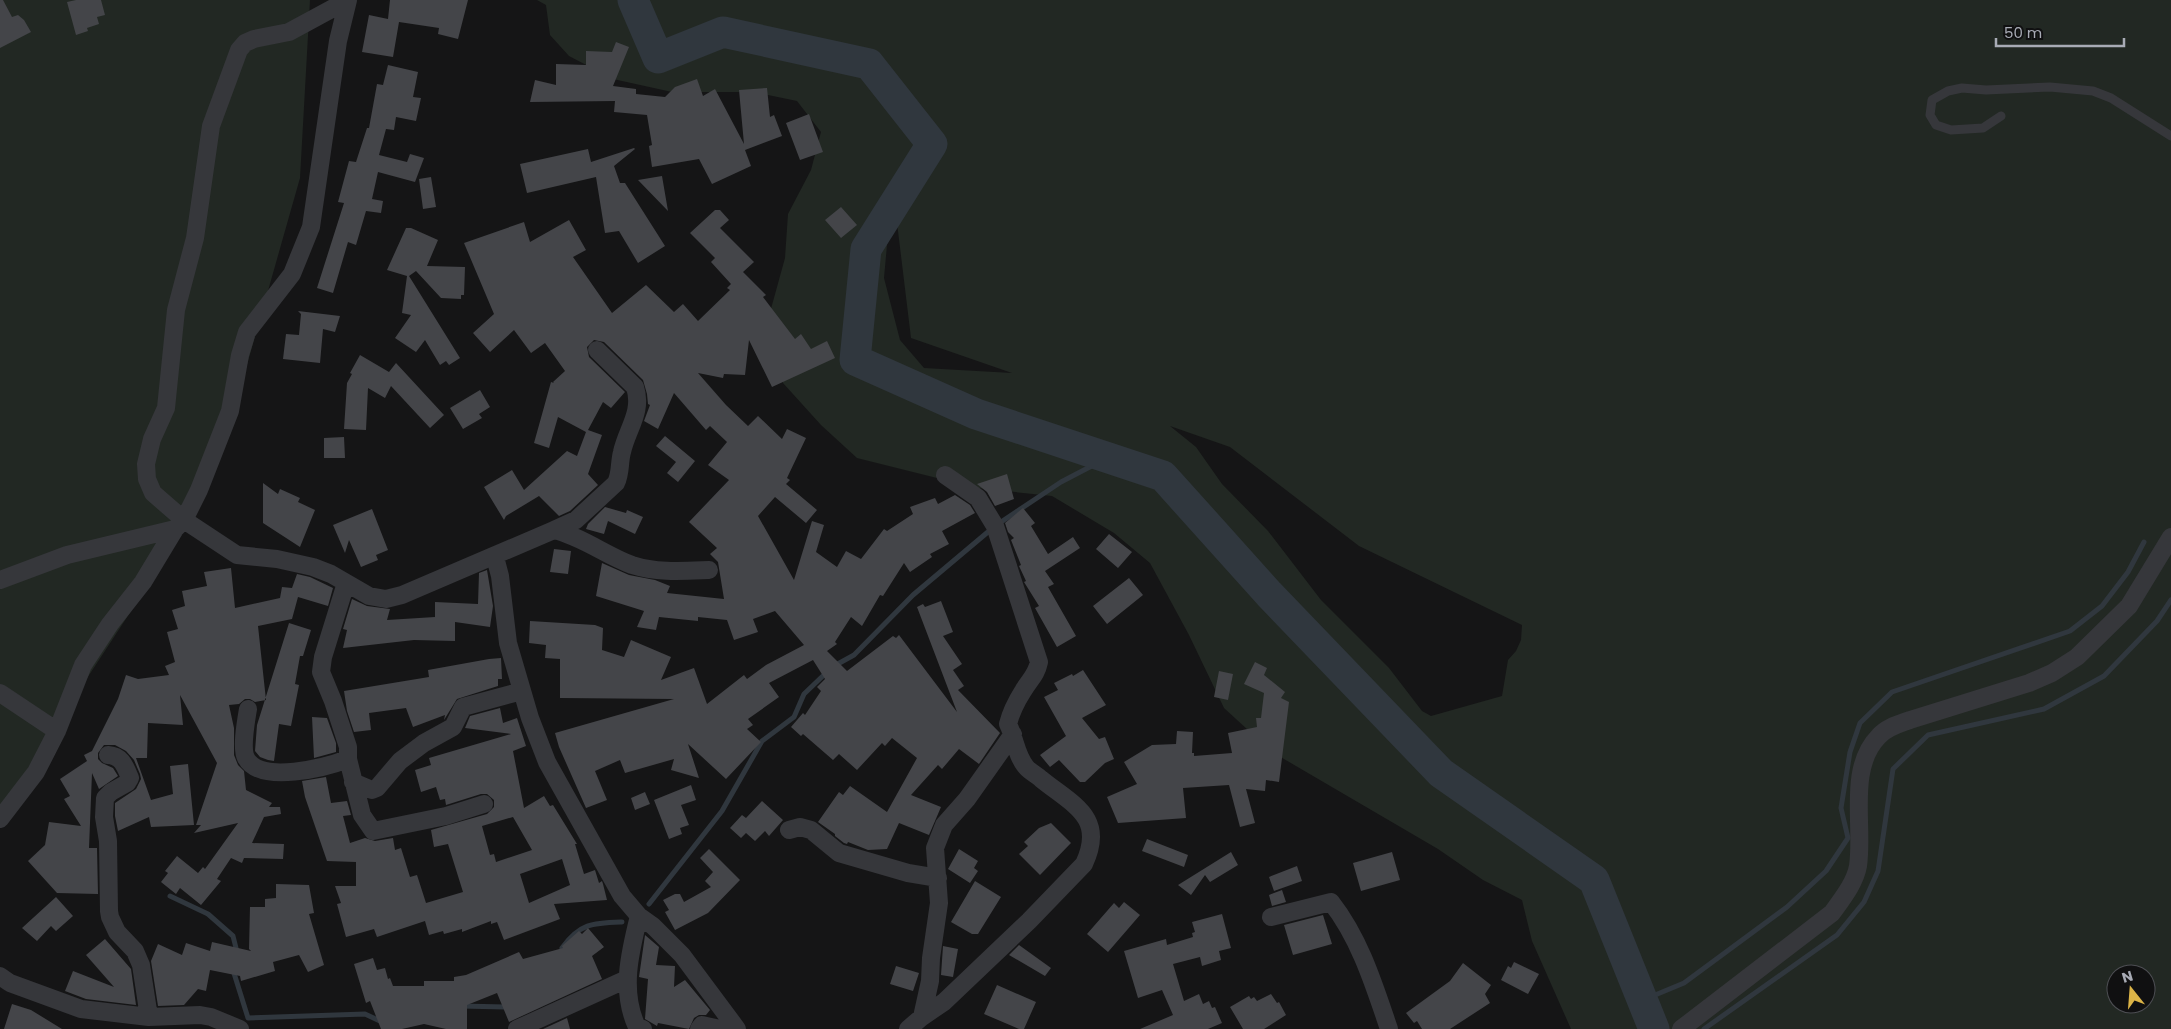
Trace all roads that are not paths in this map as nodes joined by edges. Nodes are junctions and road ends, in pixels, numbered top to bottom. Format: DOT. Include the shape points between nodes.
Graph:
graph roads {
  1 [pos="348,0"];
  2 [pos="2001,116"];
  3 [pos="2171,136"];
  4 [pos="597,350"];
  5 [pos="946,475"];
  6 [pos="179,524"];
  7 [pos="554,530"];
  8 [pos="2171,537"];
  9 [pos="495,557"];
  10 [pos="709,570"];
  11 [pos="0,580"];
  12 [pos="346,583"];
  13 [pos="522,691"];
  14 [pos="0,693"];
  15 [pos="248,708"];
  16 [pos="57,731"];
  17 [pos="1013,734"];
  18 [pos="108,755"];
  19 [pos="348,759"];
  20 [pos="353,782"];
  21 [pos="484,804"];
  22 [pos="0,819"];
  23 [pos="790,830"];
  24 [pos="938,878"];
  25 [pos="639,916"];
  26 [pos="1271,917"];
  27 [pos="0,976"];
  28 [pos="626,979"];
  29 [pos="149,1017"];
  30 [pos="922,1017"];
  31 [pos="240,1029"];
  32 [pos="517,1029"];
  33 [pos="643,1029"];
  34 [pos="699,1029"];
  35 [pos="720,1029"];
  36 [pos="737,1029"];
  37 [pos="908,1029"];
  38 [pos="1389,1029"];
  39 [pos="1681,1029"];
  1 -- 6 [label="street" via="338,40 311,227 292,274 247,332 230,411 199,490"];
  1 -- 6 [label="street" via="289,32 245,43 239,50 216,109 204,160 194,238 176,310 166,408 152,439 146,464 147,479 153,493"];
  2 -- 3 [label="lane" via="1983,128 1951,130 1936,125 1930,115 1932,100 1948,91 2050,87 2093,91 2111,98"];
  4 -- 7 [label="street" via="635,387 637,411 622,452 616,483 576,520"];
  5 -- 17 [label="street" via="978,498 994,526 1039,662 1036,674 1012,710 1008,724"];
  6 -- 11 [label="street" via="67,555"];
  6 -- 12 [label="street" via="237,554 313,567"];
  6 -- 16 [label="street" via="143,582 83,665"];
  7 -- 9 [label="street"];
  7 -- 10 [label="street" via="586,540 632,564 673,572"];
  8 -- 39 [label="street" via="2129,606 2077,657 2029,684 1910,720 1879,736 1865,757 1860,782 1858,868 1832,913"];
  9 -- 12 [label="street" via="386,599 369,596"];
  9 -- 13 [label="street" via="508,644"];
  12 -- 19 [label="street" via="321,672 348,747"];
  13 -- 20 [label="street" via="463,707 453,728 424,743 400,761 377,788 372,790"];
  13 -- 25 [label="street" via="548,762 618,888"];
  14 -- 16 [label="street"];
  15 -- 19 [label="street" via="245,757 250,763 271,772 284,772"];
  16 -- 22 [label="street" via="36,772"];
  17 -- 24 [label="street" via="944,825 935,848"];
  17 -- 30 [label="street" via="1026,767 1086,815 1092,828 1090,852 1084,864 1029,921 944,1002"];
  18 -- 29 [label="street" via="121,760 130,778 105,798 110,917 140,965"];
  19 -- 20 [label="street"];
  20 -- 21 [label="street" via="367,825 376,832"];
  23 -- 24 [label="street" via="800,827 811,830 839,853"];
  24 -- 30 [label="street" via="939,903 930,981"];
  25 -- 28 [label="street"];
  25 -- 36 [label="street" via="682,955"];
  26 -- 38 [label="street" via="1331,902 1363,956"];
  27 -- 29 [label="street" via="10,983 81,1009"];
  28 -- 32 [label="street"];
  28 -- 33 [label="street" via="631,1015 637,1027"];
  29 -- 31 [label="street" via="200,1014"];
  30 -- 37 [label="street"];
  34 -- 35 [label="street" via="702,1024"];
}
